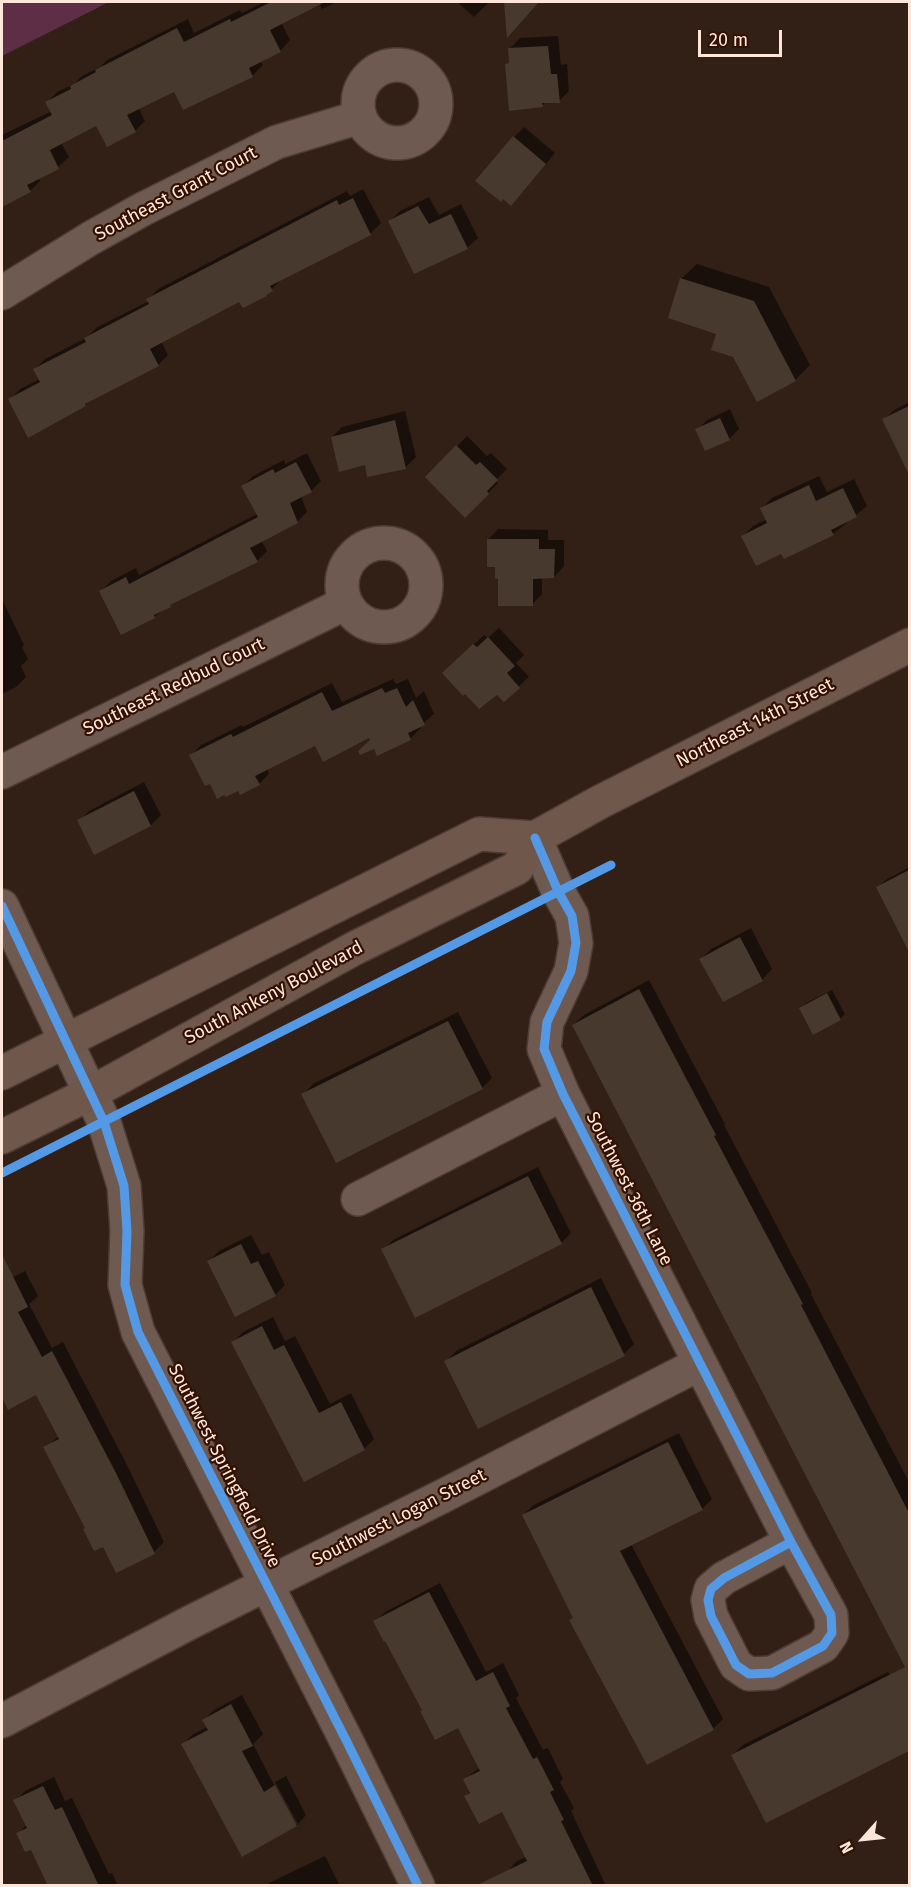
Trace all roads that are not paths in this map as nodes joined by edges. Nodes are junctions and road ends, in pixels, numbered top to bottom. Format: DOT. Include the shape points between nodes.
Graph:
graph roads {
  1 [pos="360,117"];
  2 [pos="2,293"];
  3 [pos="346,603"];
  4 [pos="909,645"];
  5 [pos="2,772"];
  6 [pos="600,802"];
  7 [pos="536,838"];
  8 [pos="2,906"];
  9 [pos="66,1041"];
  10 [pos="2,1073"];
  11 [pos="91,1093"];
  12 [pos="563,1094"];
  13 [pos="2,1137"];
  14 [pos="358,1199"];
  15 [pos="699,1364"];
  16 [pos="791,1542"];
  17 [pos="266,1585"];
  18 [pos="2,1721"];
  19 [pos="418,1886"];
  1 -- 2 [label="street, Southeast Grant Court" via="277,142 143,209"];
  3 -- 5 [label="street, Southeast Redbud Court"];
  4 -- 6 [label="main road, Northeast 14th Street"];
  6 -- 7 [label="main road, South Ankeny Boulevard"];
  7 -- 9 [label="main road" via="479,834"];
  7 -- 11 [label="main road, South Ankeny Boulevard" via="517,868 355,948"];
  7 -- 12 [label="street, Southwest 36th Lane" via="572,916 576,943 571,971 547,1022 544,1049"];
  8 -- 9 [label="street, Southwest Springfield Drive"];
  9 -- 10 [label="main road"];
  9 -- 11 [label="street, Southwest Springfield Drive"];
  11 -- 13 [label="main road, South Ankeny Boulevard"];
  11 -- 17 [label="street, Southwest Springfield Drive" via="124,1186 125,1285 138,1332"];
  12 -- 14 [label="street"];
  12 -- 15 [label="street, Southwest 36th Lane"];
  15 -- 16 [label="street, Southwest 36th Lane"];
  15 -- 17 [label="street, Southwest Logan Street"];
  17 -- 18 [label="street, Southwest Logan Street"];
  17 -- 19 [label="street, Southwest Springfield Drive"];
}
